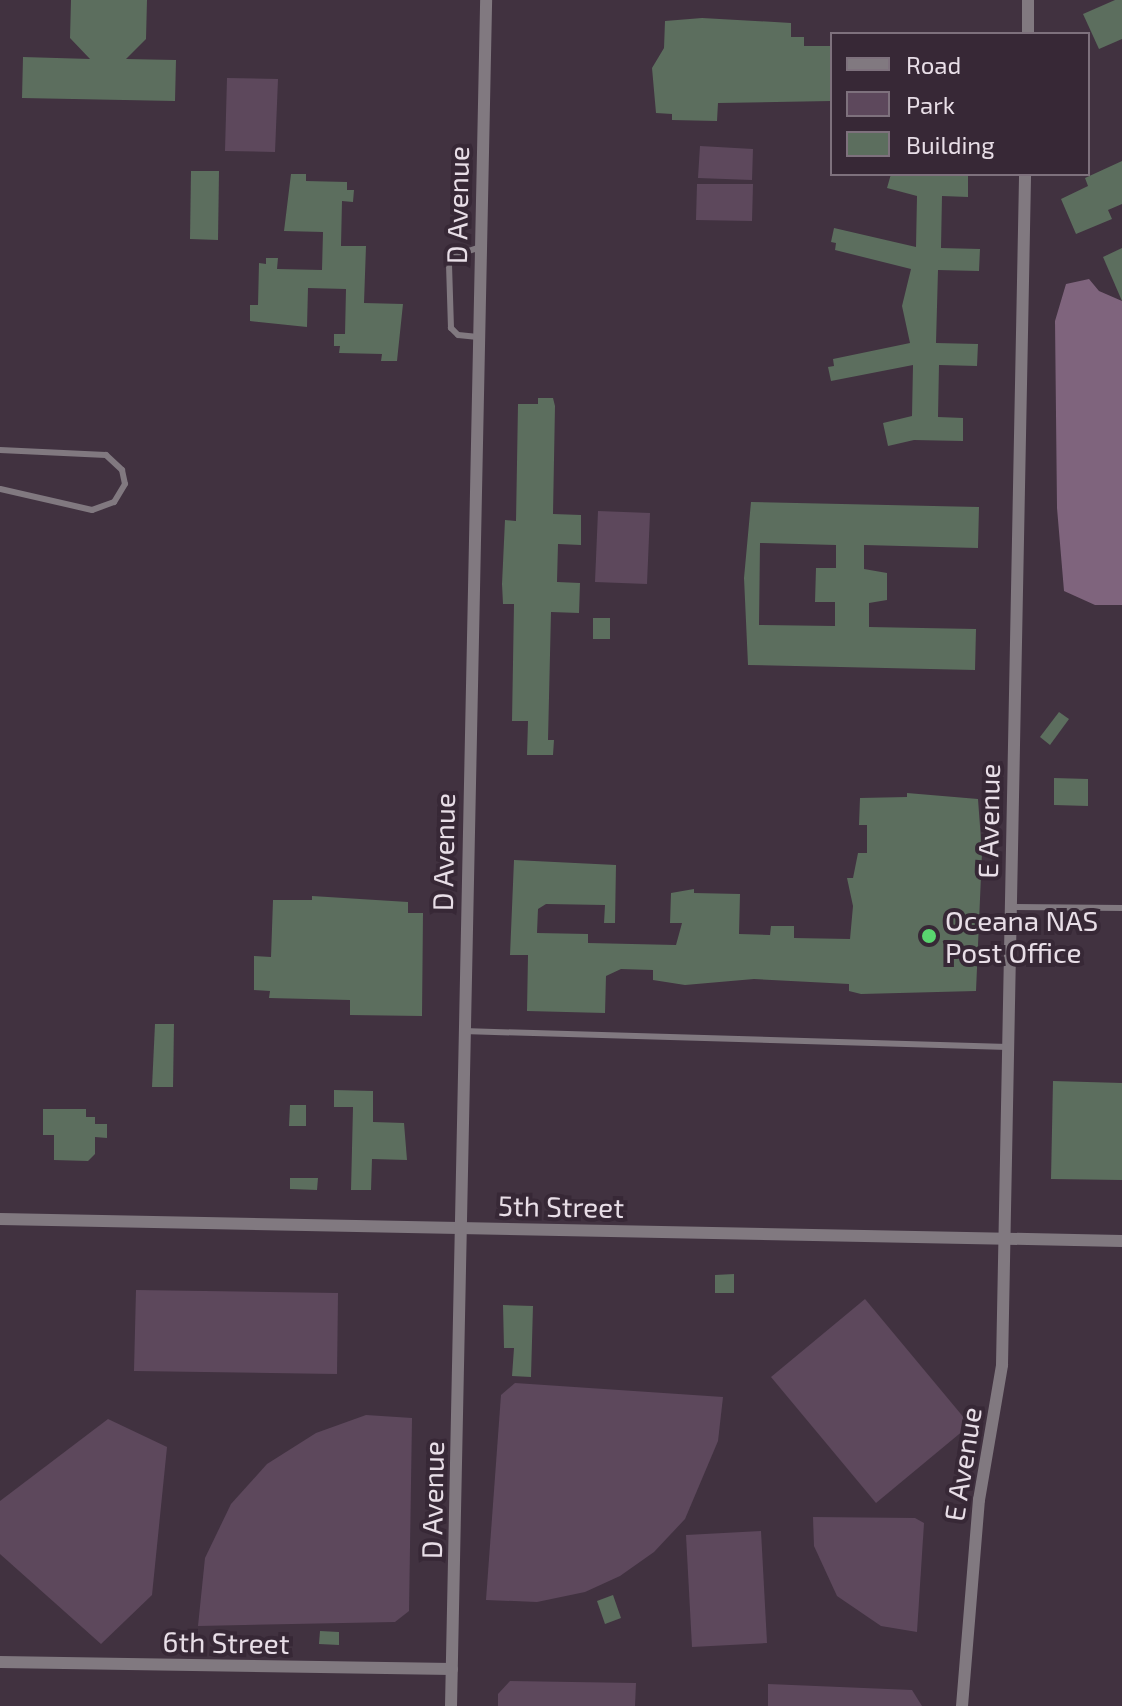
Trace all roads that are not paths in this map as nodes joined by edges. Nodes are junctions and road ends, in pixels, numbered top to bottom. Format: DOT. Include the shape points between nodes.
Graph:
graph roads {
  1 [pos="486,0"];
  2 [pos="1028,0"];
  3 [pos="1028,32"];
  4 [pos="1025,176"];
  5 [pos="480,247"];
  6 [pos="478,337"];
  7 [pos="0,450"];
  8 [pos="0,489"];
  9 [pos="1011,907"];
  10 [pos="1122,908"];
  11 [pos="463,1031"];
  12 [pos="1008,1047"];
  13 [pos="0,1219"];
  14 [pos="464,1228"];
  15 [pos="1004,1237"];
  16 [pos="1122,1241"];
  17 [pos="0,1662"];
  18 [pos="452,1669"];
  19 [pos="451,1706"];
  20 [pos="962,1706"];
  1 -- 5 [label="street, D Avenue"];
  2 -- 3 [label="street"];
  4 -- 9 [label="street, E Avenue"];
  5 -- 6 [label="street, D Avenue"];
  5 -- 6 [label="lane" via="449,263 451,328 458,335"];
  6 -- 11 [label="street, D Avenue"];
  7 -- 8 [label="lane" via="106,455 122,470 125,484 114,502 92,510"];
  9 -- 10 [label="lane"];
  9 -- 12 [label="street, E Avenue"];
  11 -- 12 [label="lane"];
  11 -- 14 [label="street, D Avenue"];
  12 -- 15 [label="street, E Avenue"];
  13 -- 14 [label="street, 5th Street"];
  14 -- 15 [label="street, 5th Street"];
  14 -- 18 [label="street, D Avenue"];
  15 -- 16 [label="street, 5th Street"];
  15 -- 20 [label="street, E Avenue" via="1002,1365 979,1500"];
  17 -- 18 [label="street, 6th Street"];
  18 -- 19 [label="street, D Avenue"];
}
